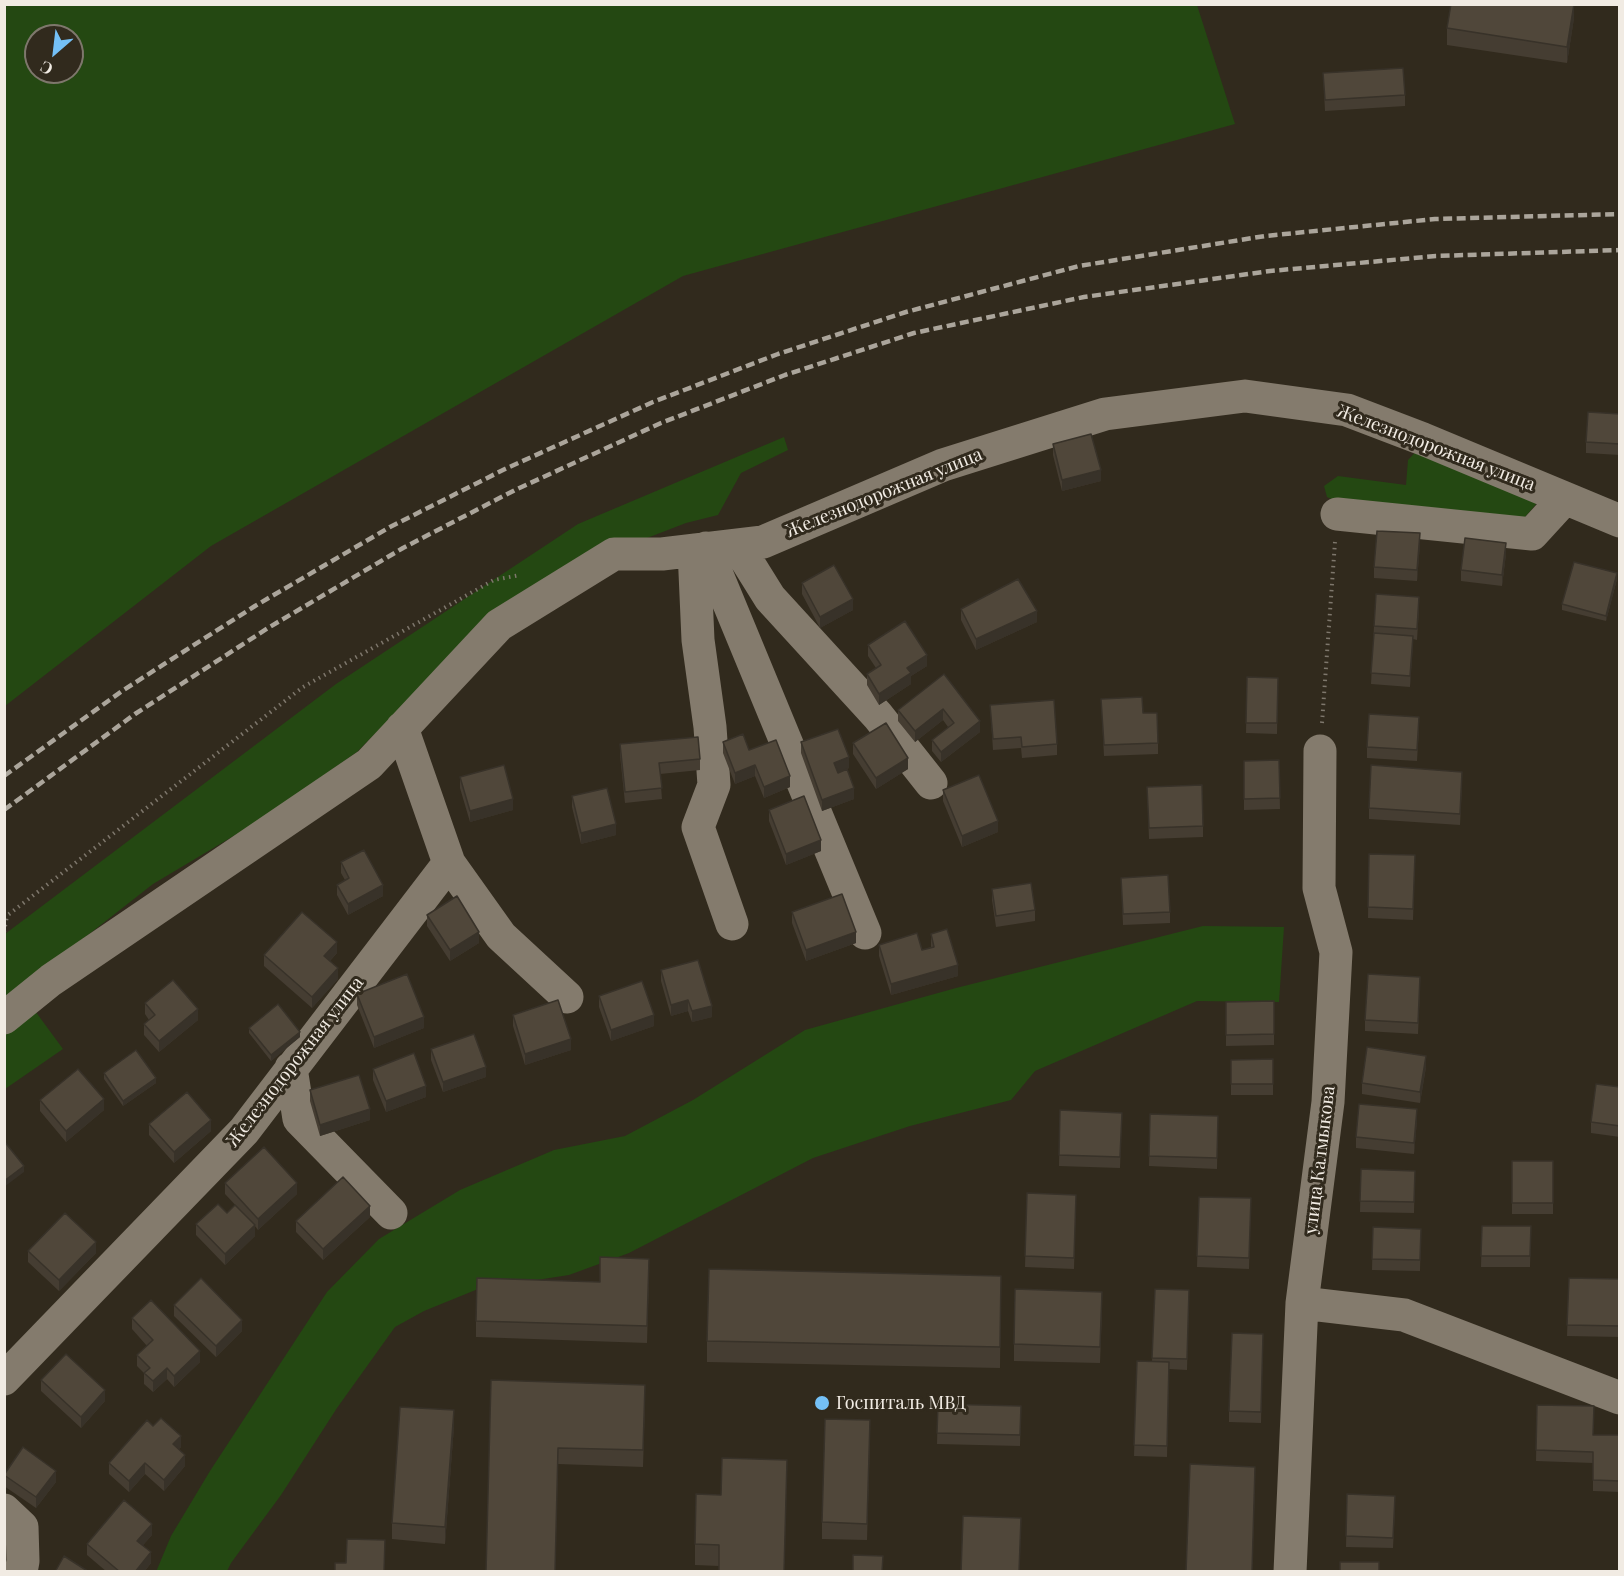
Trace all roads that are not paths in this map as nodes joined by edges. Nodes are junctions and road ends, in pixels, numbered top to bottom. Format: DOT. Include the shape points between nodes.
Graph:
graph roads {
  1 [pos="1565,498"];
  2 [pos="1337,514"];
  3 [pos="1620,521"];
  4 [pos="712,548"];
  5 [pos="402,728"];
  6 [pos="1320,751"];
  7 [pos="931,783"];
  8 [pos="449,863"];
  9 [pos="732,924"];
  10 [pos="865,933"];
  11 [pos="567,997"];
  12 [pos="4,1018"];
  13 [pos="291,1068"];
  14 [pos="391,1214"];
  15 [pos="1302,1303"];
  16 [pos="4,1379"];
  17 [pos="1620,1398"];
  18 [pos="4,1510"];
  19 [pos="21,1572"];
  20 [pos="1290,1572"];
  1 -- 2 [label="street" via="1532,534"];
  1 -- 3 [label="street, Железнодорожная улица"];
  1 -- 4 [label="street, Железнодорожная улица" via="1347,410 1245,396 1106,414 943,465 763,542"];
  4 -- 5 [label="street, Железнодорожная улица" via="614,554 499,625"];
  4 -- 7 [label="street" via="770,598 878,716"];
  4 -- 9 [label="street" via="698,640 714,785 698,827"];
  4 -- 10 [label="street"];
  5 -- 8 [label="street"];
  5 -- 12 [label="street, Железнодорожная улица" via="369,764 51,980"];
  6 -- 15 [label="street, улица Калмыкова" via="1319,888 1336,952 1328,1102"];
  8 -- 11 [label="street" via="501,936"];
  8 -- 13 [label="street, Железнодорожная улица"];
  13 -- 14 [label="street" via="299,1119"];
  13 -- 16 [label="street, Железнодорожная улица" via="244,1131"];
  15 -- 17 [label="street" via="1404,1315"];
  15 -- 20 [label="street, улица Калмыкова"];
  18 -- 19 [label="street" via="22,1527"];
}
